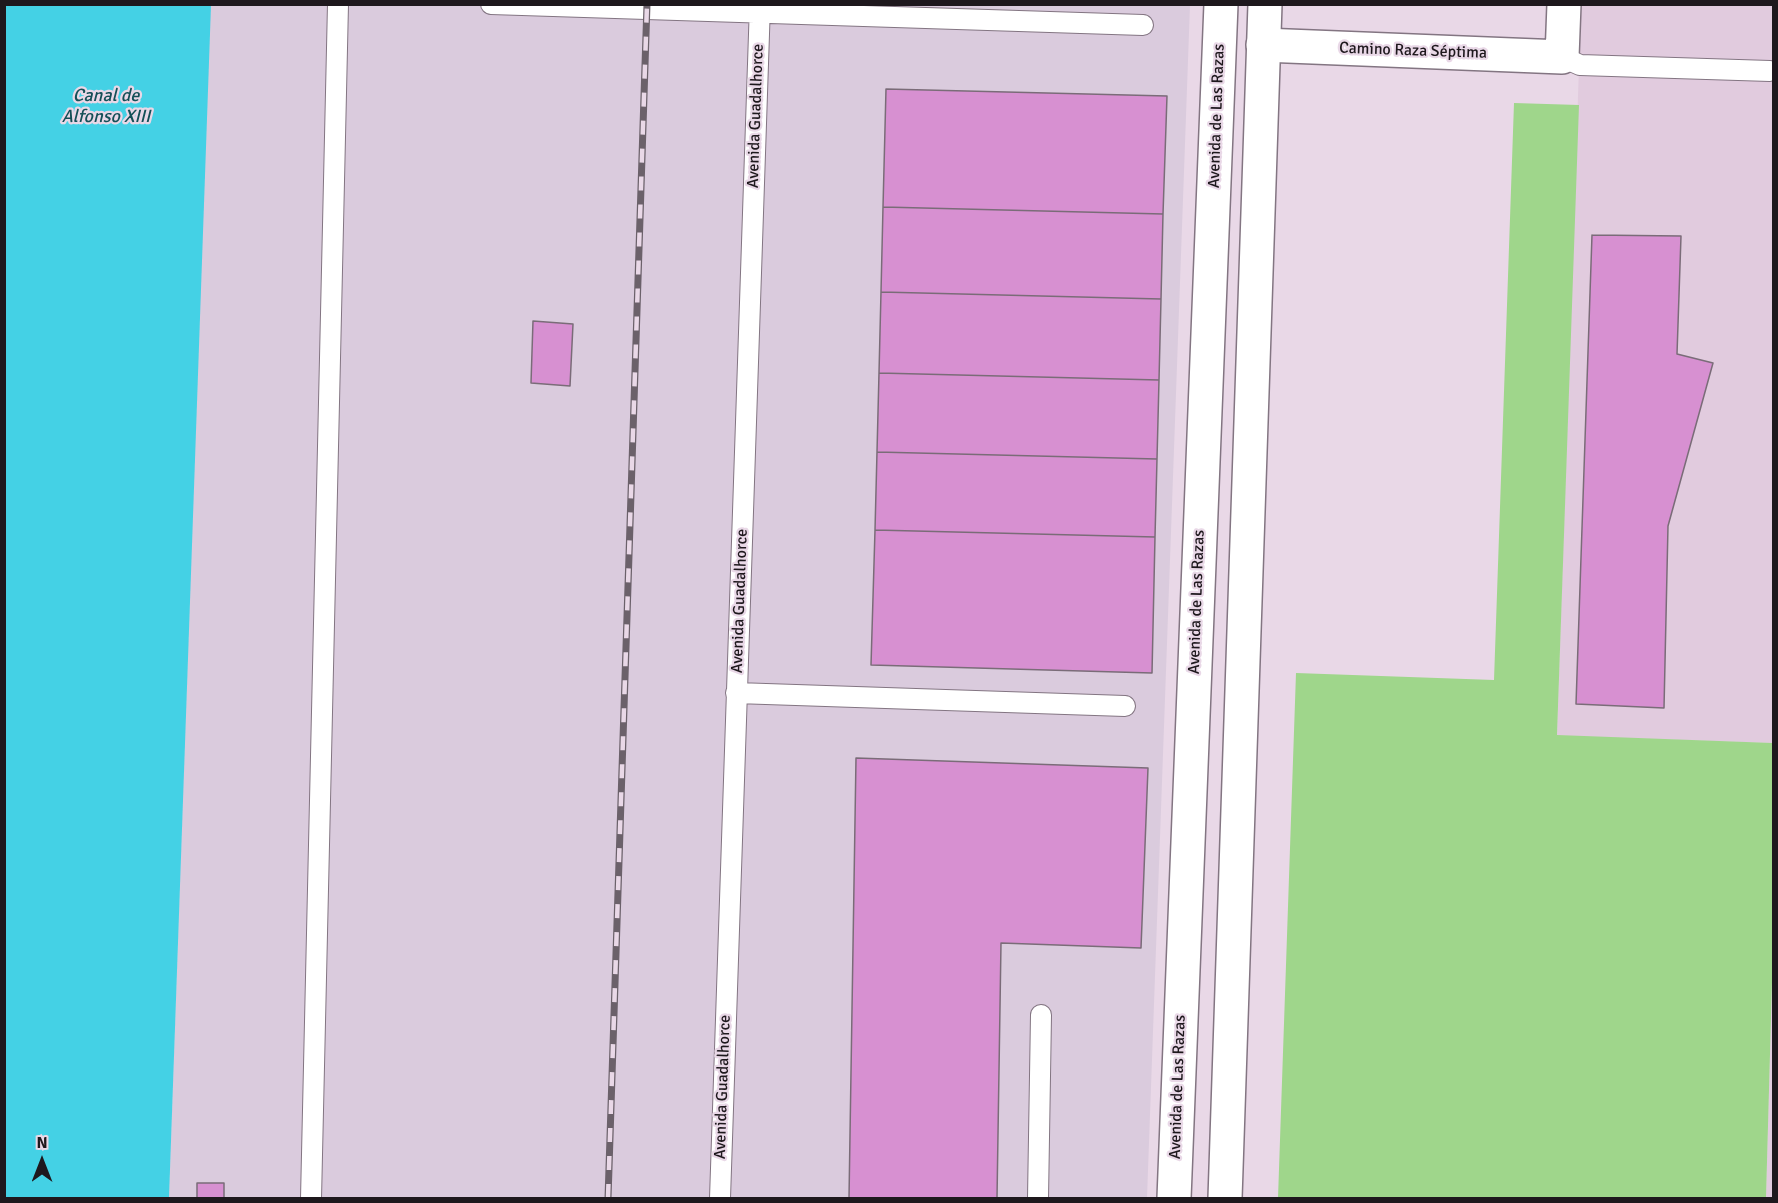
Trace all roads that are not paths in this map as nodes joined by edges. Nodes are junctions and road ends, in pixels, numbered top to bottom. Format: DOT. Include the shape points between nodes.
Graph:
graph roads {
  1 [pos="338,4"];
  2 [pos="491,4"];
  3 [pos="1221,4"];
  4 [pos="1265,4"];
  5 [pos="1564,4"];
  6 [pos="760,8"];
  7 [pos="1143,25"];
  8 [pos="1263,45"];
  9 [pos="1562,57"];
  10 [pos="1770,72"];
  11 [pos="736,693"];
  12 [pos="1125,706"];
  13 [pos="1041,1015"];
  14 [pos="311,1198"];
  15 [pos="720,1198"];
  16 [pos="1038,1198"];
  17 [pos="1174,1198"];
  18 [pos="1225,1198"];
  1 -- 14 [label="lane"];
  2 -- 6 [label="lane"];
  3 -- 17 [label="main road, Avenida de Las Razas"];
  4 -- 8 [label="main road"];
  5 -- 9 [label="main road"];
  6 -- 7 [label="lane"];
  6 -- 11 [label="lane, Avenida Guadalhorce"];
  8 -- 9 [label="main road, Camino Raza Séptima"];
  8 -- 18 [label="main road"];
  9 -- 10 [label="lane" via="1580,65"];
  11 -- 12 [label="lane"];
  11 -- 15 [label="lane, Avenida Guadalhorce"];
  13 -- 16 [label="lane"];
}
